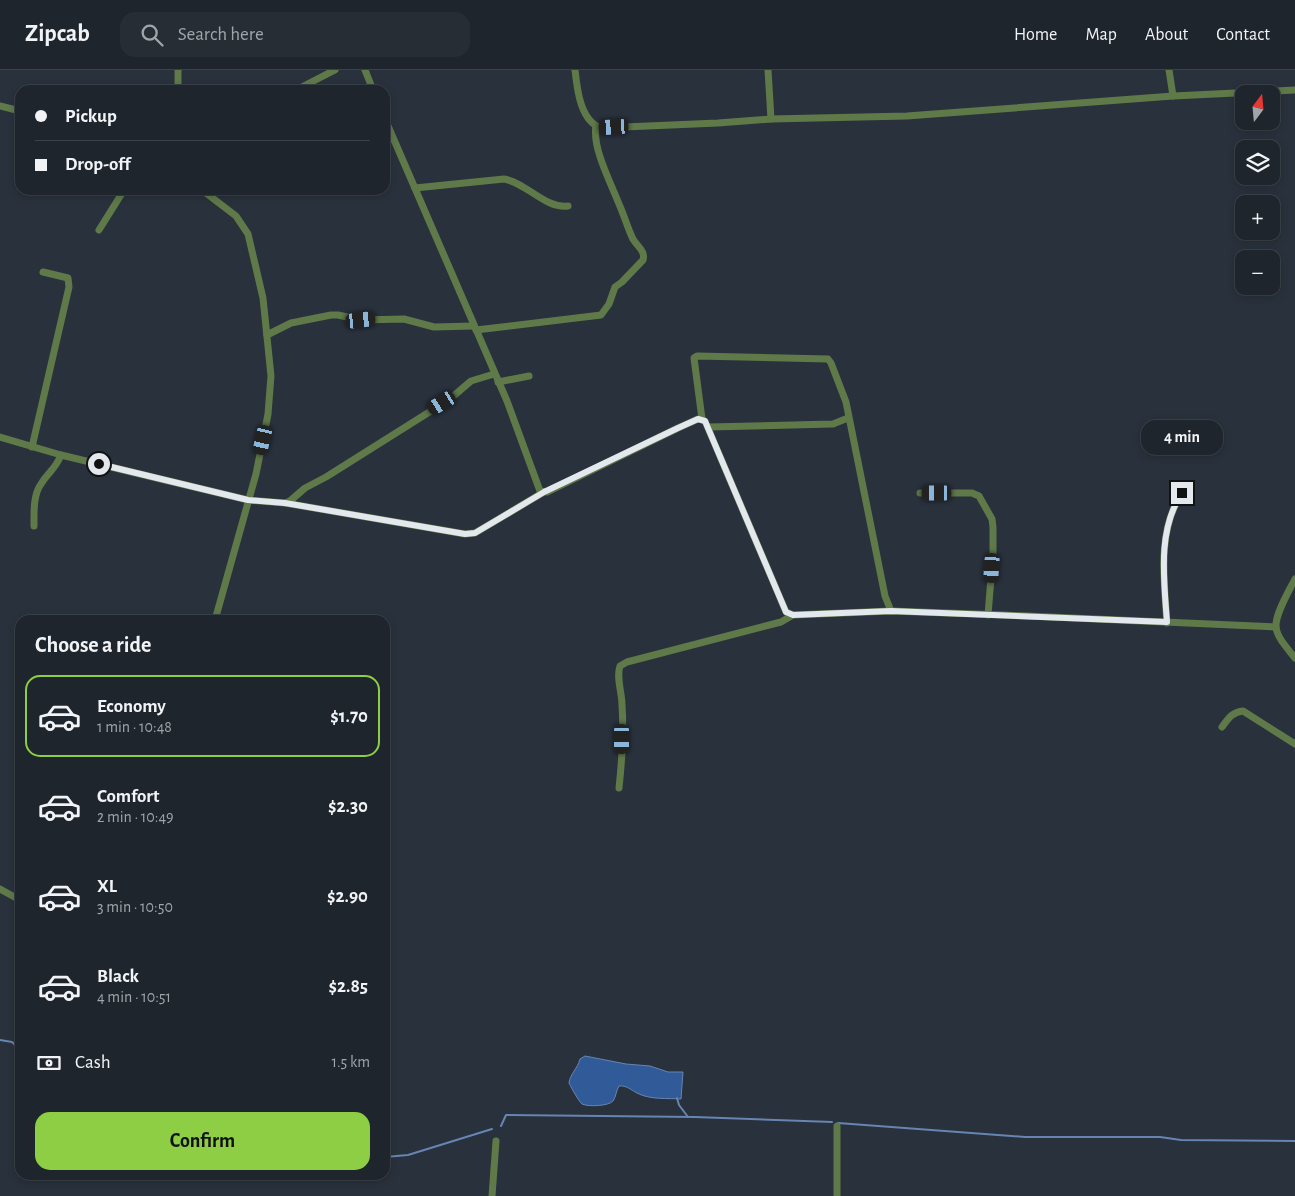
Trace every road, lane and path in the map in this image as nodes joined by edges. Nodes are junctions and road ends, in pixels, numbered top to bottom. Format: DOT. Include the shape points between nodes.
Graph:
graph roads {
  1 [pos="178,70"];
  2 [pos="335,70"];
  3 [pos="365,70"];
  4 [pos="575,70"];
  5 [pos="768,70"];
  6 [pos="1169,70"];
  7 [pos="178,85"];
  8 [pos="306,85"];
  9 [pos="371,85"];
  10 [pos="1295,90"];
  11 [pos="1172,96"];
  12 [pos="0,106"];
  13 [pos="15,110"];
  14 [pos="771,119"];
  15 [pos="596,126"];
  16 [pos="390,130"];
  17 [pos="415,188"];
  18 [pos="121,195"];
  19 [pos="209,195"];
  20 [pos="568,206"];
  21 [pos="99,230"];
  22 [pos="43,272"];
  23 [pos="475,328"];
  24 [pos="267,335"];
  25 [pos="494,374"];
  26 [pos="529,376"];
  27 [pos="498,382"];
  28 [pos="848,418"];
  29 [pos="702,419"];
  30 [pos="708,427"];
  31 [pos="0,437"];
  32 [pos="32,447"];
  33 [pos="61,455"];
  34 [pos="544,492"];
  35 [pos="920,493"];
  36 [pos="1182,493"];
  37 [pos="248,500"];
  38 [pos="285,503"];
  39 [pos="34,526"];
  40 [pos="1295,578"];
  41 [pos="891,611"];
  42 [pos="216,615"];
  43 [pos="793,615"];
  44 [pos="988,615"];
  45 [pos="1167,622"];
  46 [pos="1276,627"];
  47 [pos="1295,658"];
  48 [pos="1222,727"];
  49 [pos="1295,744"];
  50 [pos="619,788"];
  51 [pos="0,889"];
  52 [pos="15,897"];
  53 [pos="836,1126"];
  54 [pos="496,1141"];
  55 [pos="492,1196"];
  56 [pos="837,1196"];
  1 -- 7 [label="street"];
  2 -- 8 [label="street"];
  3 -- 9 [label="street"];
  4 -- 15 [label="street" via="586,114"];
  5 -- 14 [label="street"];
  6 -- 11 [label="street"];
  10 -- 11 [label="street"];
  11 -- 14 [label="street" via="907,116"];
  12 -- 13 [label="street"];
  14 -- 15 [label="street"];
  15 -- 23 [label="street" via="600,155 632,238 643,252 643,260 615,286 601,315"];
  16 -- 17 [label="street"];
  17 -- 20 [label="street" via="504,179 512,180 552,204"];
  17 -- 23 [label="street"];
  18 -- 21 [label="street"];
  19 -- 24 [label="street" via="236,216 248,234 263,298"];
  22 -- 32 [label="street" via="65,276 69,287"];
  23 -- 24 [label="street" via="434,327 404,319 361,320 331,315 291,323"];
  23 -- 25 [label="street"];
  24 -- 37 [label="street" via="271,376 268,414"];
  25 -- 27 [label="street"];
  25 -- 38 [label="street" via="471,381 450,398"];
  26 -- 27 [label="street"];
  27 -- 34 [label="street" via="540,491"];
  28 -- 29 [label="street" via="846,402 828,359 707,355 694,358"];
  28 -- 30 [label="street" via="833,424"];
  28 -- 41 [label="street" via="885,596"];
  29 -- 30 [label="street"];
  29 -- 34 [label="street"];
  30 -- 43 [label="street" via="786,612"];
  31 -- 32 [label="street"];
  32 -- 33 [label="street"];
  33 -- 37 [label="street"];
  33 -- 39 [label="street" via="56,467 39,487"];
  34 -- 38 [label="street" via="475,533 465,534"];
  35 -- 44 [label="street" via="972,493 983,502 993,527"];
  36 -- 45 [label="street" via="1172,511 1165,543"];
  37 -- 38 [label="street"];
  37 -- 42 [label="street"];
  40 -- 46 [label="street"];
  41 -- 43 [label="street"];
  41 -- 44 [label="street"];
  43 -- 50 [label="street" via="781,622 620,666 622,756"];
  44 -- 45 [label="street"];
  45 -- 46 [label="street"];
  46 -- 47 [label="street" via="1282,642"];
  48 -- 49 [label="street" via="1231,715 1243,711"];
  51 -- 52 [label="street"];
  53 -- 56 [label="street"];
  54 -- 55 [label="street"];
}
